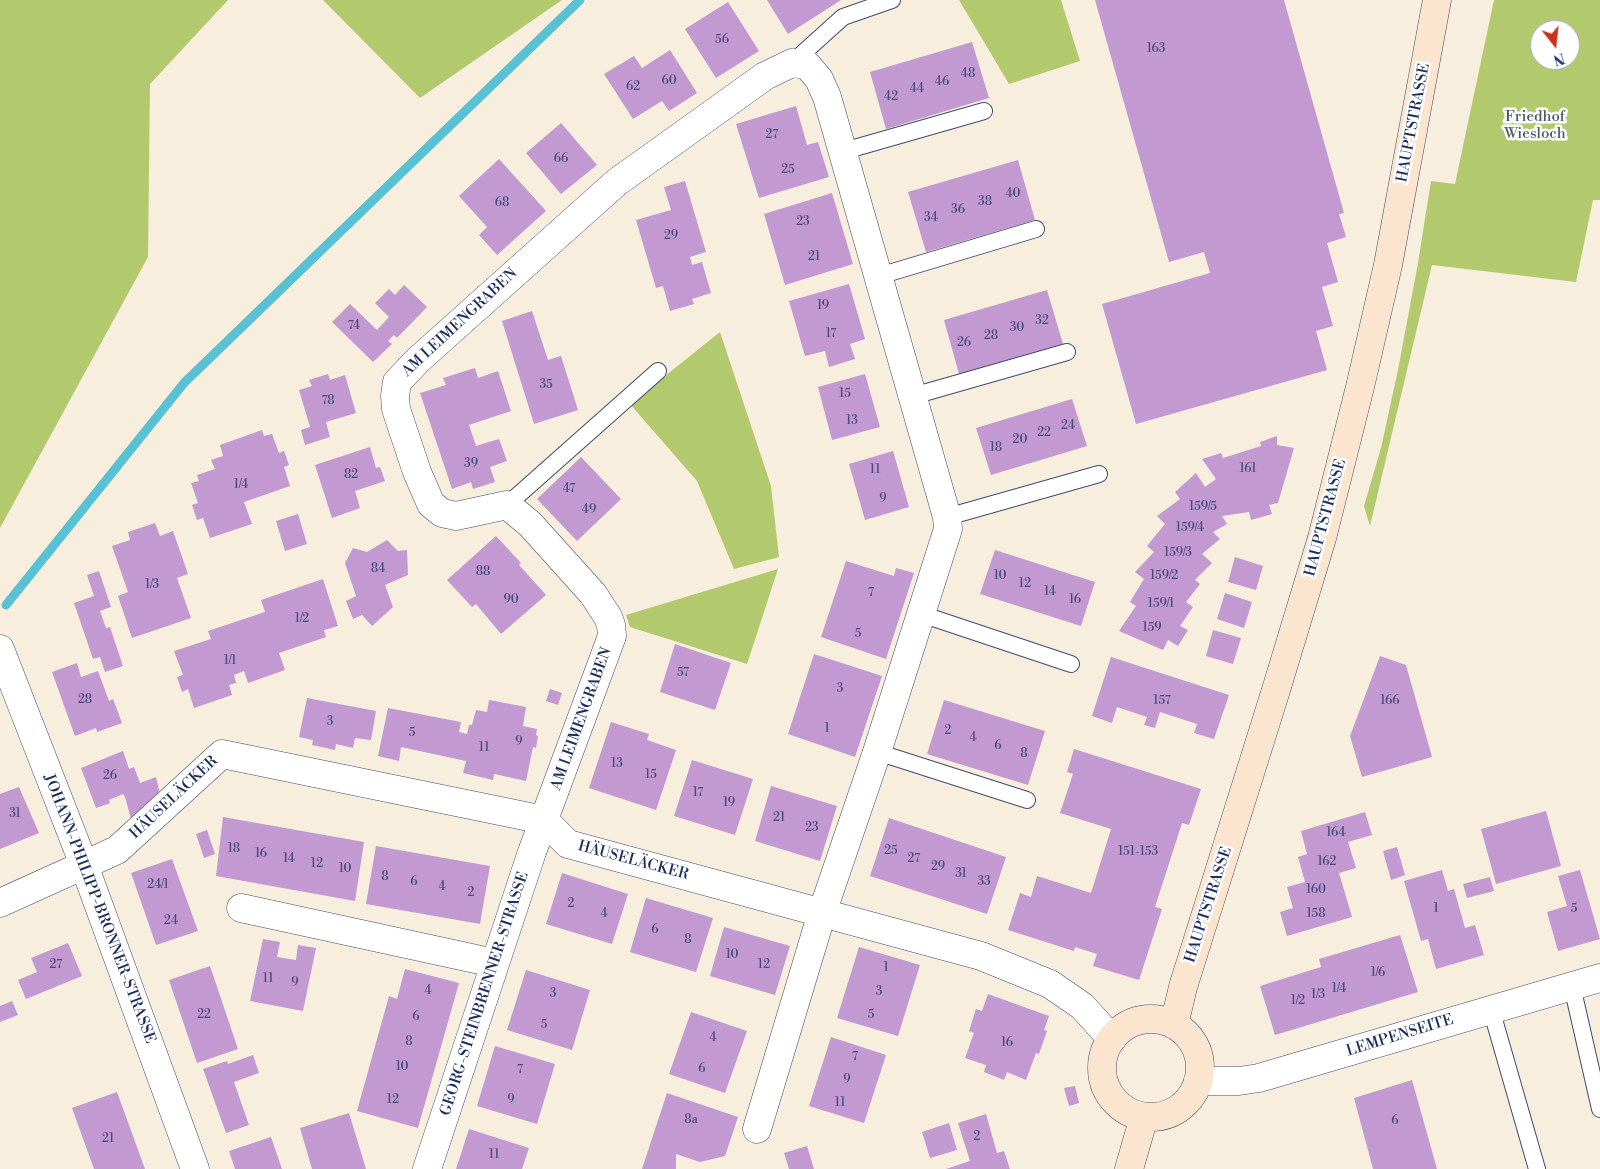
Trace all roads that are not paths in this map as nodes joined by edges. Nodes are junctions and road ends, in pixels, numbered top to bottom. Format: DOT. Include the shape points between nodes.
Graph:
graph roads {
  1 [pos="892,0"];
  2 [pos="1437,0"];
  3 [pos="792,63"];
  4 [pos="984,111"];
  5 [pos="844,151"];
  6 [pos="1036,230"];
  7 [pos="879,276"];
  8 [pos="1067,352"];
  9 [pos="658,371"];
  10 [pos="912,396"];
  11 [pos="1099,474"];
  12 [pos="507,505"];
  13 [pos="947,517"];
  14 [pos="921,614"];
  15 [pos="0,649"];
  16 [pos="1071,664"];
  17 [pos="877,752"];
  18 [pos="1027,800"];
  19 [pos="544,820"];
  20 [pos="84,865"];
  21 [pos="0,903"];
  22 [pos="241,908"];
  23 [pos="822,913"];
  24 [pos="494,963"];
  25 [pos="1600,978"];
  26 [pos="1572,986"];
  27 [pos="1491,1009"];
  28 [pos="1174,1025"];
  29 [pos="1112,1039"];
  30 [pos="1198,1081"];
  31 [pos="1600,1108"];
  32 [pos="1144,1117"];
  33 [pos="757,1130"];
  34 [pos="195,1169"];
  35 [pos="426,1169"];
  36 [pos="1129,1169"];
  37 [pos="1537,1169"];
  1 -- 3 [label="lane, AM LEIMENGRABEN" via="843,17"];
  2 -- 28 [label="street, HAUPTSTRASSE" via="1388,265 1329,510"];
  3 -- 5 [label="street" via="807,64 819,79"];
  3 -- 12 [label="street, AM LEIMENGRABEN" via="765,76 616,182 418,360 398,382 396,409 431,504 442,514 456,516"];
  4 -- 5 [label="lane"];
  5 -- 7 [label="street"];
  6 -- 7 [label="lane"];
  7 -- 10 [label="street"];
  8 -- 10 [label="lane"];
  9 -- 12 [label="lane"];
  10 -- 13 [label="street"];
  11 -- 13 [label="lane"];
  12 -- 19 [label="street, AM LEIMENGRABEN" via="530,524 594,594 611,625 612,636 607,652"];
  13 -- 14 [label="street" via="948,529"];
  14 -- 16 [label="lane"];
  14 -- 17 [label="street"];
  15 -- 20 [label="street, JOHANN-PHILIPP-BRONNER-STRASSE"];
  17 -- 18 [label="lane"];
  17 -- 23 [label="street"];
  19 -- 20 [label="street, HÄUSELÄCKER" via="222,754 117,850"];
  19 -- 23 [label="street, HÄUSELÄCKER" via="568,844"];
  19 -- 24 [label="street, GEORG-STEINBRENNER-STRASSE"];
  20 -- 21 [label="street"];
  20 -- 34 [label="street, JOHANN-PHILIPP-BRONNER-STRASSE"];
  22 -- 24 [label="street"];
  23 -- 29 [label="street, HÄUSELÄCKER" via="981,956 1050,984 1082,1006"];
  23 -- 33 [label="street"];
  24 -- 35 [label="street, GEORG-STEINBRENNER-STRASSE"];
  25 -- 26 [label="street, LEMPENSEITE"];
  26 -- 27 [label="street, LEMPENSEITE"];
  26 -- 31 [label="lane"];
  27 -- 30 [label="street, LEMPENSEITE" via="1259,1078"];
  27 -- 37 [label="lane"];
  28 -- 29 [label="street" via="1152,1019 1140,1020 1120,1030"];
  28 -- 30 [label="street" via="1189,1038 1198,1055"];
  29 -- 32 [label="street" via="1103,1059 1104,1082 1114,1101 1133,1114"];
  30 -- 32 [label="street" via="1187,1102 1178,1109 1156,1117"];
  32 -- 36 [label="street"];
}
